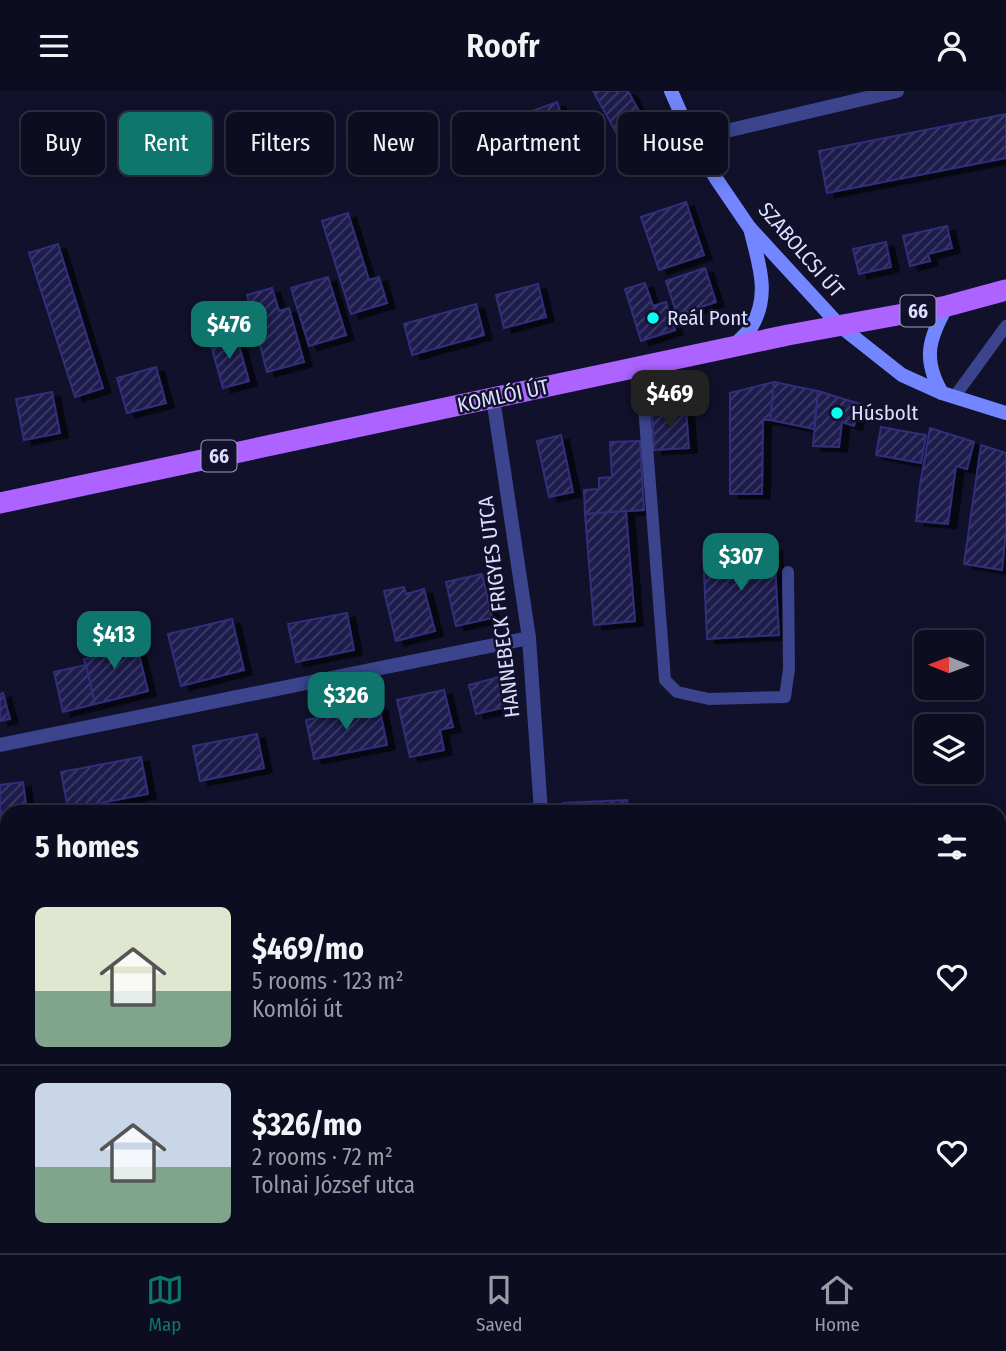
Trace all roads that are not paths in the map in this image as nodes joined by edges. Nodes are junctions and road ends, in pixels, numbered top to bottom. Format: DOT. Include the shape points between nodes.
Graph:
graph roads {
  1 [pos="671,91"];
  2 [pos="897,91"];
  3 [pos="680,112"];
  4 [pos="728,131"];
  5 [pos="714,175"];
  6 [pos="749,227"];
  7 [pos="1006,290"];
  8 [pos="947,306"];
  9 [pos="840,326"];
  10 [pos="1006,326"];
  11 [pos="730,349"];
  12 [pos="641,367"];
  13 [pos="948,394"];
  14 [pos="493,398"];
  15 [pos="1006,414"];
  16 [pos="0,503"];
  17 [pos="788,572"];
  18 [pos="529,638"];
  19 [pos="0,745"];
  20 [pos="541,805"];
  1 -- 3 [label="street, SZABOLCSI ÚT"];
  2 -- 4 [label="street"];
  5 -- 6 [label="street, SZABOLCSI ÚT"];
  6 -- 9 [label="street, SZABOLCSI ÚT"];
  6 -- 11 [label="street" via="764,286 751,328"];
  7 -- 8 [label="main road, KOMLÓI ÚT / 66"];
  8 -- 9 [label="main road, KOMLÓI ÚT / 66"];
  8 -- 13 [label="street" via="937,323 929,365"];
  9 -- 11 [label="main road, KOMLÓI ÚT / 66"];
  9 -- 13 [label="street, SZABOLCSI ÚT" via="902,375"];
  10 -- 13 [label="lane"];
  11 -- 12 [label="main road, KOMLÓI ÚT / 66"];
  12 -- 14 [label="main road, KOMLÓI ÚT / 66"];
  12 -- 17 [label="lane" via="665,680 677,692 709,699 785,697"];
  13 -- 15 [label="street, SZABOLCSI ÚT"];
  14 -- 16 [label="main road, KOMLÓI ÚT / 66"];
  14 -- 18 [label="street, HANNEBECK FRIGYES UTCA"];
  18 -- 19 [label="street"];
  18 -- 20 [label="street, HANNEBECK FRIGYES UTCA"];
}
